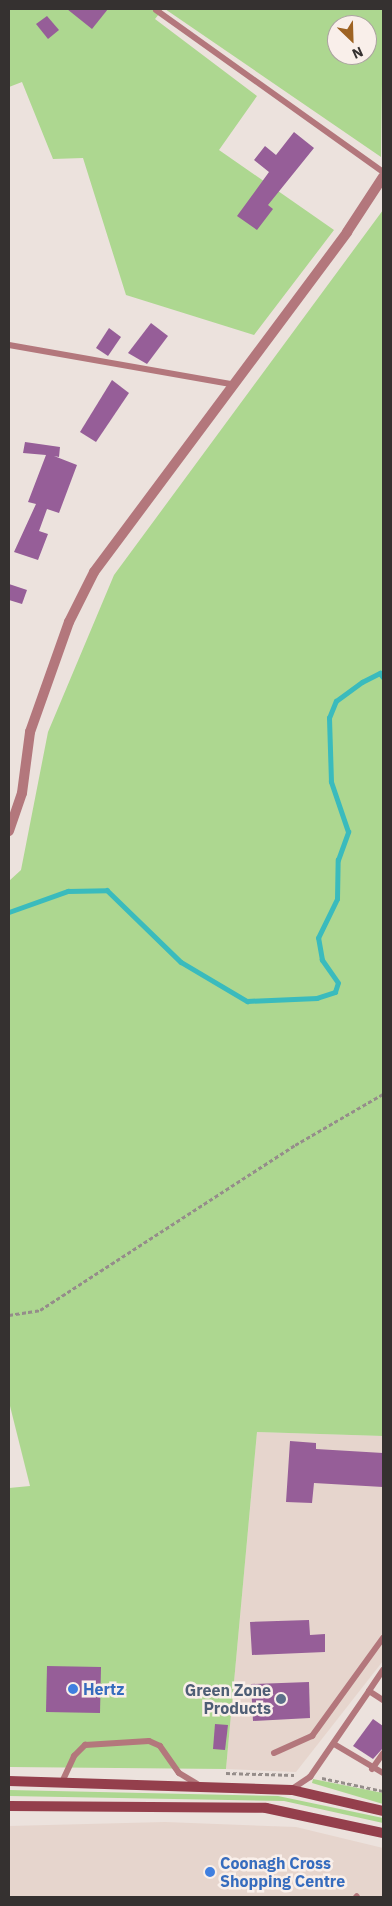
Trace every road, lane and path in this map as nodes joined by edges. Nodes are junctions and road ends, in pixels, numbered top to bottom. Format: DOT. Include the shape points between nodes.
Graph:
graph roads {
  1 [pos="156,10"];
  2 [pos="383,172"];
  3 [pos="383,177"];
  4 [pos="9,345"];
  5 [pos="231,384"];
  6 [pos="9,831"];
  7 [pos="383,1094"];
  8 [pos="9,1315"];
  9 [pos="383,1638"];
  10 [pos="383,1670"];
  11 [pos="369,1691"];
  12 [pos="383,1700"];
  13 [pos="334,1744"];
  14 [pos="274,1753"];
  15 [pos="383,1753"];
  16 [pos="372,1769"];
  17 [pos="383,1774"];
  18 [pos="9,1781"];
  19 [pos="62,1782"];
  20 [pos="198,1784"];
  21 [pos="292,1790"];
  22 [pos="9,1806"];
  23 [pos="383,1811"];
  24 [pos="383,1833"];
  1 -- 2 [label="lane"];
  3 -- 5 [label="street" via="347,232"];
  4 -- 5 [label="lane"];
  5 -- 6 [label="street" via="94,572 73,613 30,732 22,793"];
  7 -- 8 [label="path" via="295,1145 40,1310"];
  9 -- 14 [label="lane" via="312,1736"];
  10 -- 11 [label="lane"];
  11 -- 12 [label="lane"];
  11 -- 13 [label="lane"];
  13 -- 16 [label="lane"];
  13 -- 21 [label="lane" via="310,1777"];
  15 -- 16 [label="lane"];
  16 -- 17 [label="lane"];
  18 -- 19 [label="main road"];
  19 -- 20 [label="main road"];
  19 -- 20 [label="lane" via="74,1756 85,1745 149,1742 160,1746 179,1772"];
  20 -- 21 [label="main road"];
  21 -- 23 [label="main road"];
  22 -- 24 [label="main road" via="266,1808"];
}
